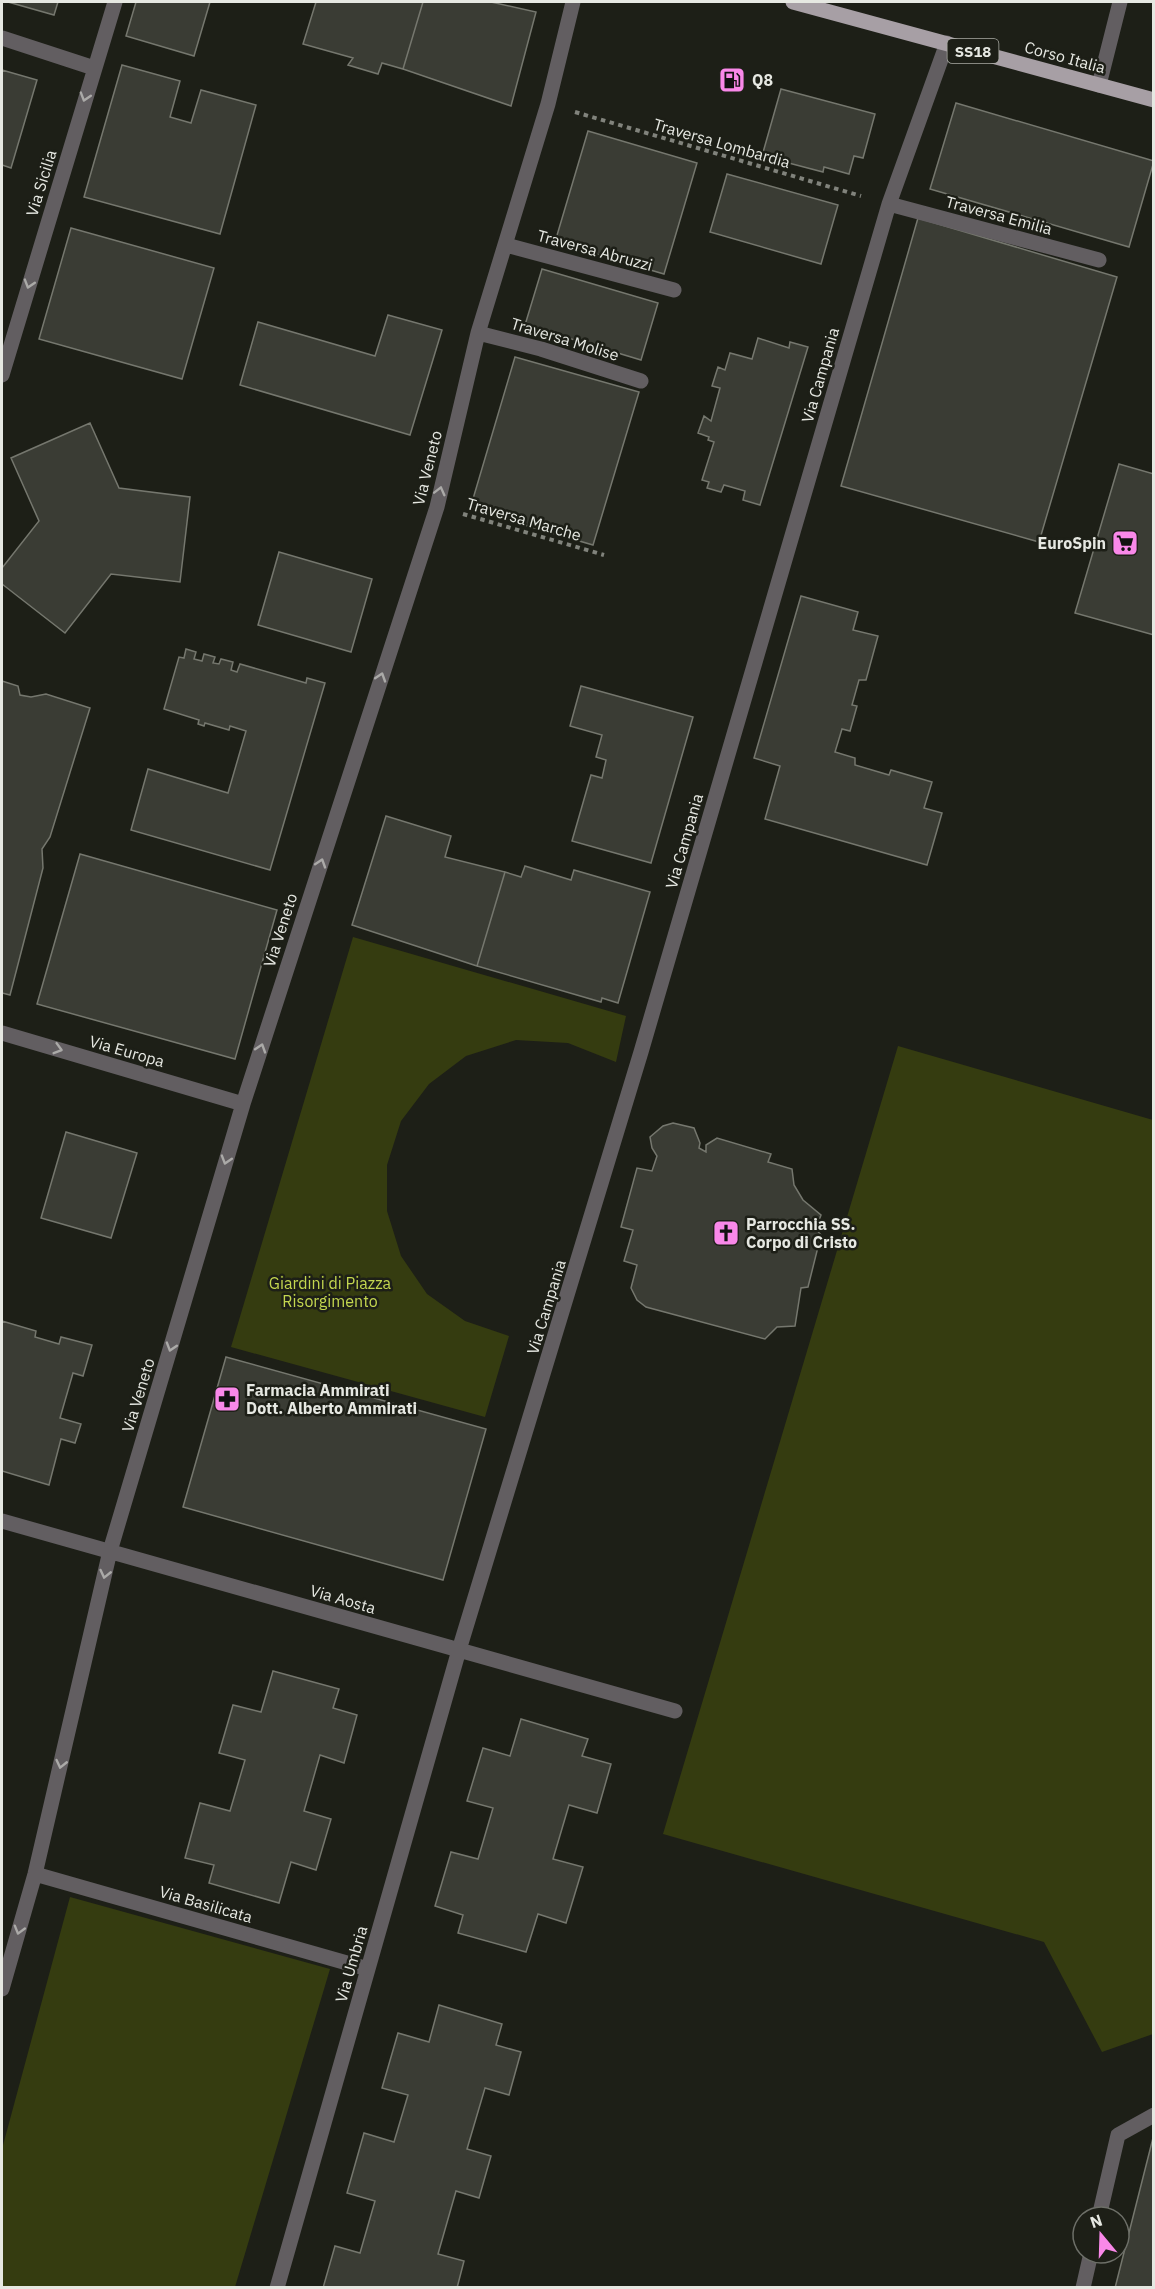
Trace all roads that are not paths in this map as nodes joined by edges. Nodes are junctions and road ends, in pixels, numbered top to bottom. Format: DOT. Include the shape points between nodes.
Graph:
graph roads {
  1 [pos="115,2"];
  2 [pos="573,2"];
  3 [pos="793,2"];
  4 [pos="1120,2"];
  5 [pos="2,39"];
  6 [pos="947,43"];
  7 [pos="94,68"];
  8 [pos="1100,85"];
  9 [pos="1154,100"];
  10 [pos="889,204"];
  11 [pos="506,245"];
  12 [pos="1099,261"];
  13 [pos="674,290"];
  14 [pos="478,333"];
  15 [pos="6,345"];
  16 [pos="2,375"];
  17 [pos="641,381"];
  18 [pos="2,1033"];
  19 [pos="243,1104"];
  20 [pos="2,1521"];
  21 [pos="110,1551"];
  22 [pos="459,1650"];
  23 [pos="675,1712"];
  24 [pos="35,1874"];
  25 [pos="368,1969"];
  26 [pos="2,1989"];
  27 [pos="1154,2115"];
  28 [pos="1102,2205"];
  29 [pos="1088,2265"];
  30 [pos="277,2288"];
  31 [pos="1083,2288"];
  1 -- 7 [label="street, Via Sicilia"];
  2 -- 11 [label="street, Via Veneto" via="548,104"];
  3 -- 6 [label="main road, Corso Italia / SS18"];
  4 -- 8 [label="street"];
  5 -- 7 [label="street"];
  6 -- 8 [label="main road, Corso Italia / SS18"];
  6 -- 10 [label="street, Via Campania"];
  7 -- 15 [label="street, Via Sicilia, one-way"];
  8 -- 9 [label="main road, Corso Italia / SS18"];
  10 -- 12 [label="street, Traversa Emilia"];
  10 -- 22 [label="street, Via Campania" via="630,1089"];
  11 -- 13 [label="street, Traversa Abruzzi"];
  11 -- 14 [label="street, Via Veneto"];
  14 -- 17 [label="street, Traversa Molise" via="541,348"];
  19 -- 14 [label="street, Via Veneto, one-way" via="437,507"];
  15 -- 16 [label="street, Via Sicilia"];
  18 -- 19 [label="street, Via Europa, one-way"];
  19 -- 21 [label="street, Via Veneto, one-way"];
  20 -- 21 [label="street, Via Aosta"];
  21 -- 22 [label="street, Via Aosta"];
  21 -- 24 [label="street, Via Veneto, one-way"];
  22 -- 23 [label="street, Via Aosta"];
  22 -- 25 [label="street, Via Umbria"];
  24 -- 25 [label="street, Via Basilicata"];
  24 -- 26 [label="street, Via Veneto, one-way"];
  25 -- 30 [label="street, Via Umbria"];
  27 -- 28 [label="street" via="1118,2135"];
  29 -- 31 [label="street"];
}
